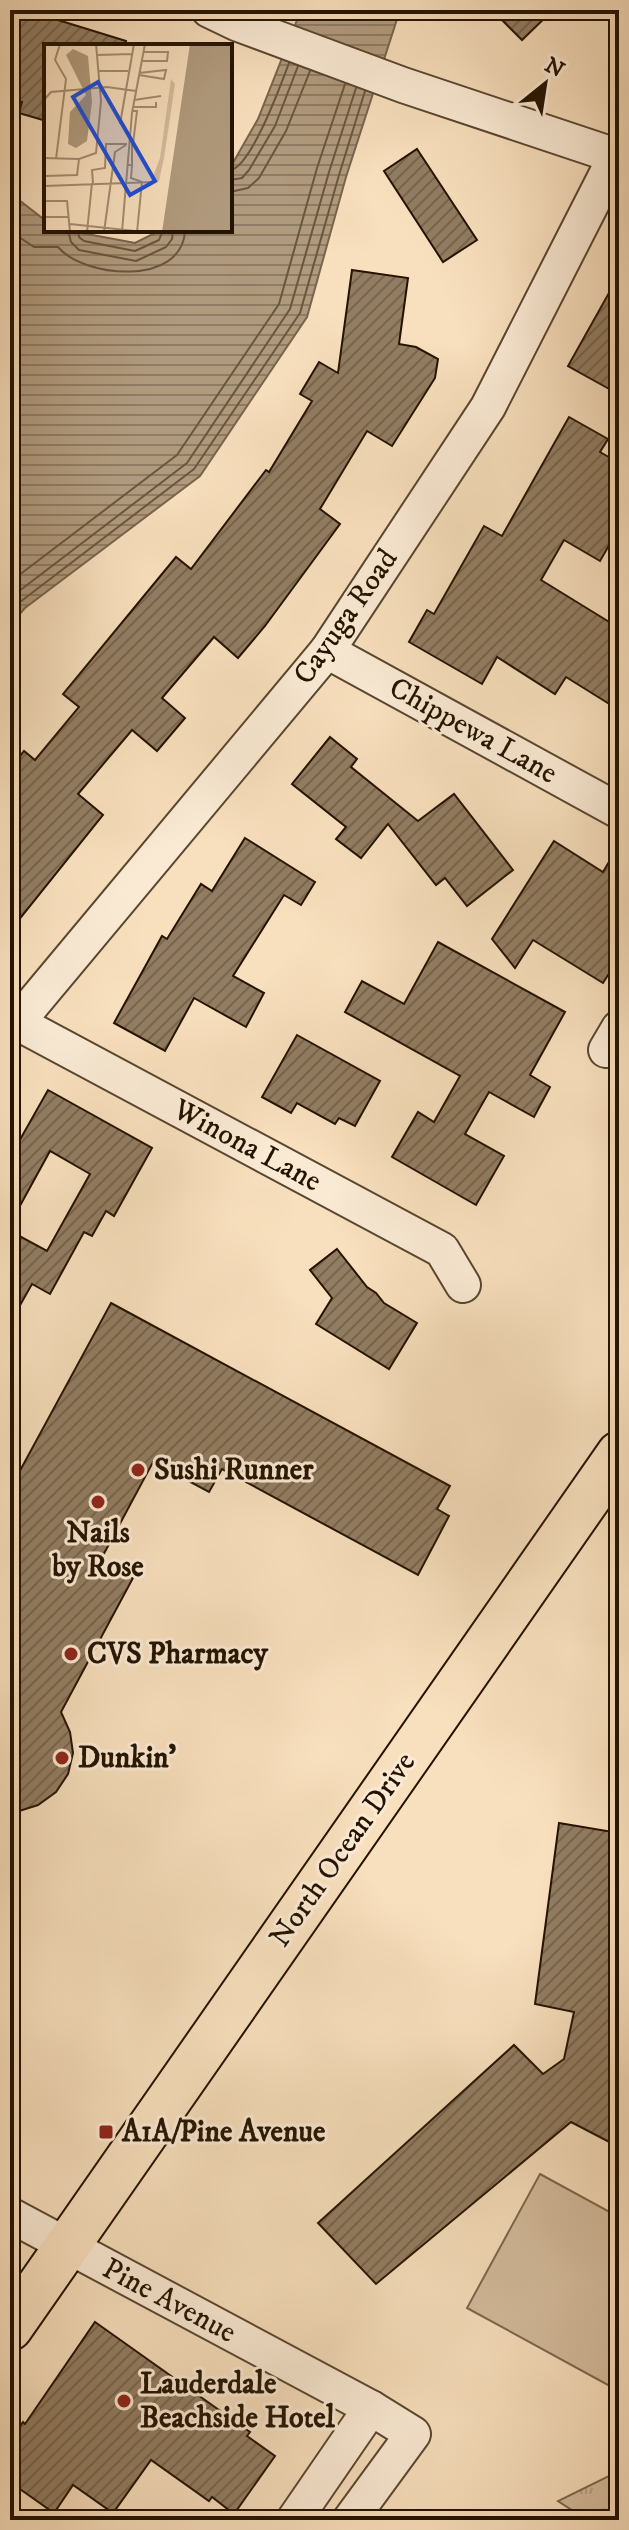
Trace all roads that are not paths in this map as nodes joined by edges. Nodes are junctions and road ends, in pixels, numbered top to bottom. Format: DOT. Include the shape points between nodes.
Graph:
graph roads {
  1 [pos="222,16"];
  2 [pos="618,156"];
  3 [pos="327,651"];
  4 [pos="619,811"];
  5 [pos="13,1027"];
  6 [pos="463,1285"];
  7 [pos="619,1454"];
  8 [pos="10,2215"];
  9 [pos="66,2246"];
  10 [pos="10,2328"];
  11 [pos="371,2408"];
  12 [pos="294,2520"];
  13 [pos="350,2520"];
  1 -- 2 [label="street" via="403,85"];
  2 -- 3 [label="street, Cayuga Road" via="488,407"];
  3 -- 4 [label="street, Chippewa Lane"];
  3 -- 5 [label="street, Cayuga Road"];
  5 -- 6 [label="street, Winona Lane" via="442,1250"];
  7 -- 9 [label="main road, North Ocean Drive"];
  8 -- 9 [label="street, Pine Avenue"];
  9 -- 10 [label="main road, North Ocean Drive"];
  9 -- 11 [label="street, Pine Avenue"];
  11 -- 12 [label="street"];
  11 -- 13 [label="street, Pine Avenue" via="413,2434"];
}
